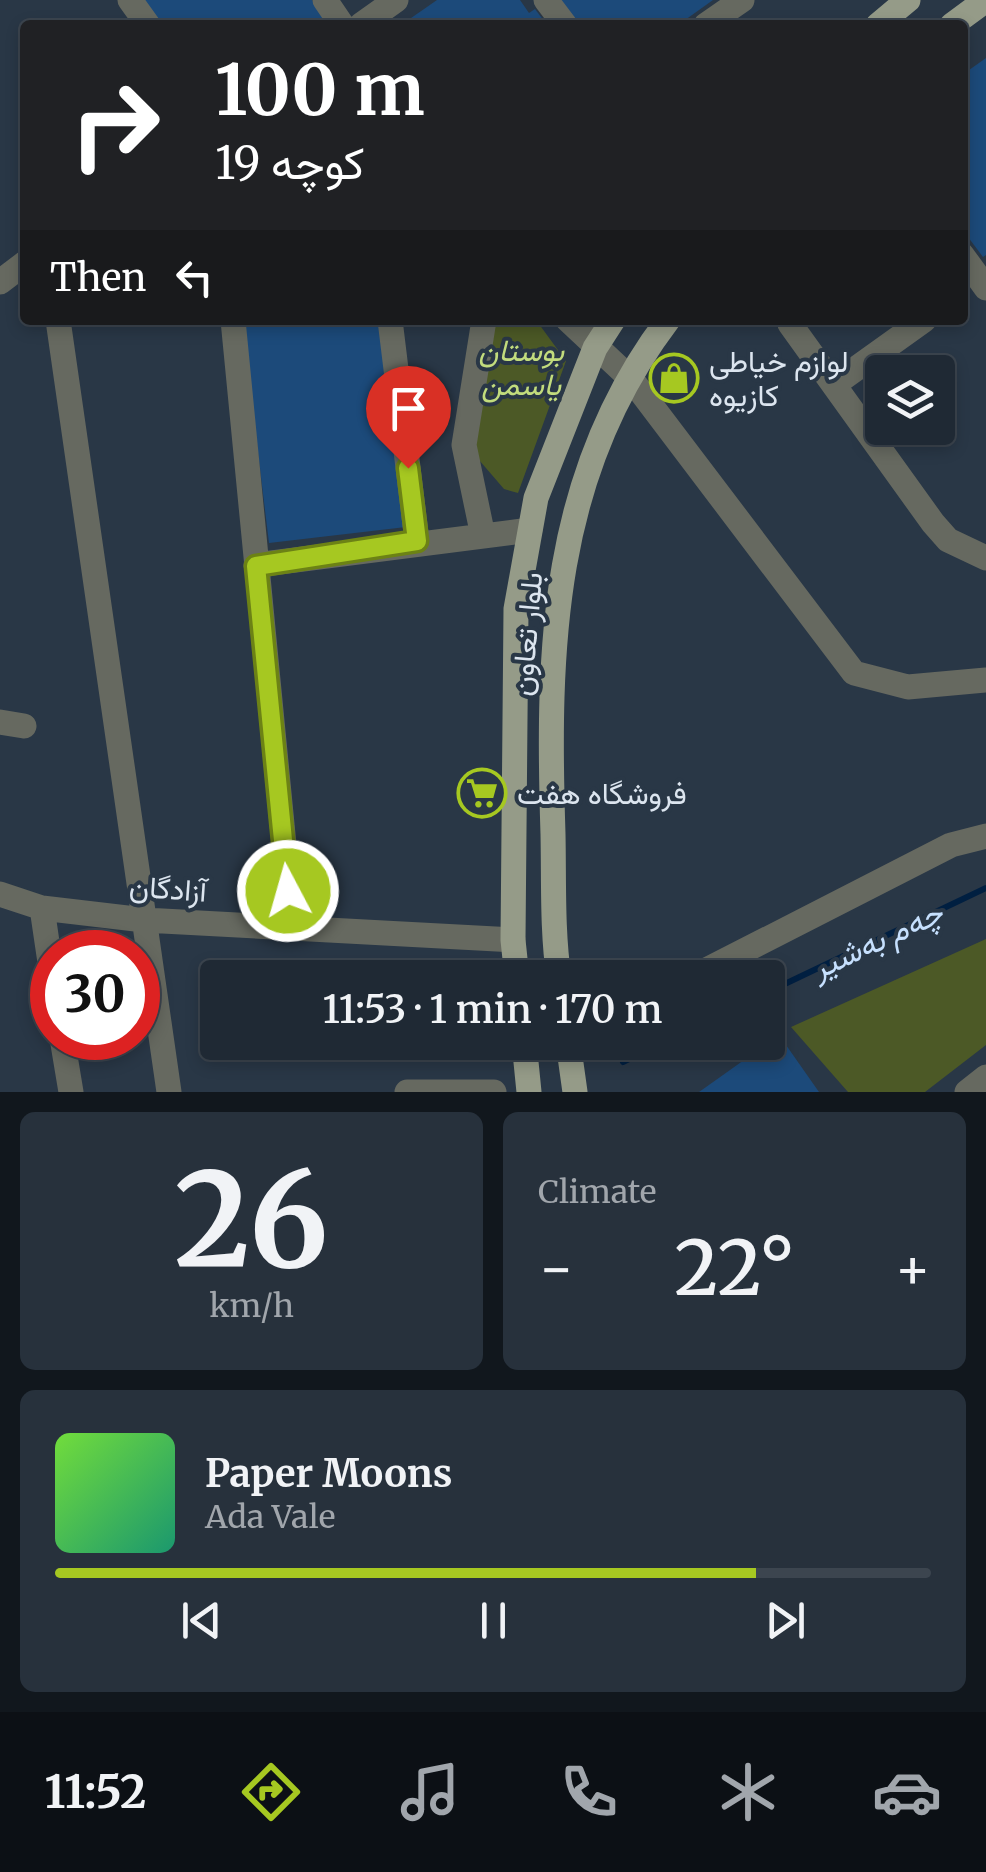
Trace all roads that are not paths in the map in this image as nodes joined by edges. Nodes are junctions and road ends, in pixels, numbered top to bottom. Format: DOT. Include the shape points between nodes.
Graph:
graph roads {
  1 [pos="396,0"];
  2 [pos="546,0"];
  3 [pos="741,0"];
  4 [pos="908,0"];
  5 [pos="986,0"];
  6 [pos="368,20"];
  7 [pos="561,20"];
  8 [pos="713,20"];
  9 [pos="884,20"];
  10 [pos="959,20"];
  11 [pos="59,325"];
  12 [pos="232,325"];
  13 [pos="391,325"];
  14 [pos="483,325"];
  15 [pos="573,325"];
  16 [pos="610,325"];
  17 [pos="665,325"];
  18 [pos="791,325"];
  19 [pos="917,325"];
  20 [pos="595,348"];
  21 [pos="632,380"];
  22 [pos="836,384"];
  23 [pos="530,530"];
  24 [pos="483,536"];
  25 [pos="417,541"];
  26 [pos="986,558"];
  27 [pos="256,566"];
  28 [pos="986,680"];
  29 [pos="986,836"];
  30 [pos="0,894"];
  31 [pos="42,908"];
  32 [pos="144,920"];
  33 [pos="292,927"];
  34 [pos="45,930"];
  35 [pos="513,940"];
  36 [pos="515,960"];
  37 [pos="559,960"];
  38 [pos="726,960"];
  39 [pos="66,1060"];
  40 [pos="526,1060"];
  41 [pos="571,1060"];
  42 [pos="986,1077"];
  43 [pos="71,1092"];
  44 [pos="169,1092"];
  45 [pos="407,1092"];
  46 [pos="494,1092"];
  47 [pos="529,1092"];
  48 [pos="576,1092"];
  49 [pos="966,1092"];
  1 -- 6 [label="street"];
  2 -- 7 [label="street"];
  3 -- 8 [label="street"];
  4 -- 9 [label="main road"];
  5 -- 10 [label="main road"];
  11 -- 32 [label="street"];
  12 -- 27 [label="street"];
  13 -- 25 [label="street"];
  14 -- 24 [label="street" via="464,446"];
  15 -- 20 [label="street"];
  16 -- 20 [label="main road, بلوار تعاون"];
  17 -- 21 [label="main road, بلوار تعاون"];
  18 -- 22 [label="street"];
  19 -- 22 [label="street"];
  20 -- 21 [label="street"];
  20 -- 23 [label="main road, بلوار تعاون" via="536,498"];
  21 -- 28 [label="street" via="854,673 908,687"];
  21 -- 37 [label="main road, بلوار تعاون" via="608,420 571,523 551,649"];
  22 -- 26 [label="street" via="932,524 948,540"];
  23 -- 24 [label="street"];
  23 -- 35 [label="main road, بلوار تعاون" via="516,609"];
  24 -- 25 [label="street"];
  25 -- 27 [label="street"];
  27 -- 33 [label="street"];
  29 -- 38 [label="street" via="951,845"];
  30 -- 31 [label="street, آزادگان"];
  31 -- 32 [label="street, آزادگان"];
  31 -- 34 [label="street"];
  32 -- 33 [label="street, آزادگان"];
  32 -- 44 [label="street"];
  33 -- 35 [label="street, آزادگان"];
  35 -- 36 [label="main road, بلوار تعاون"];
  39 -- 43 [label="street"];
  40 -- 47 [label="main road"];
  41 -- 48 [label="main road"];
  42 -- 49 [label="street"];
  45 -- 46 [label="street"];
}
